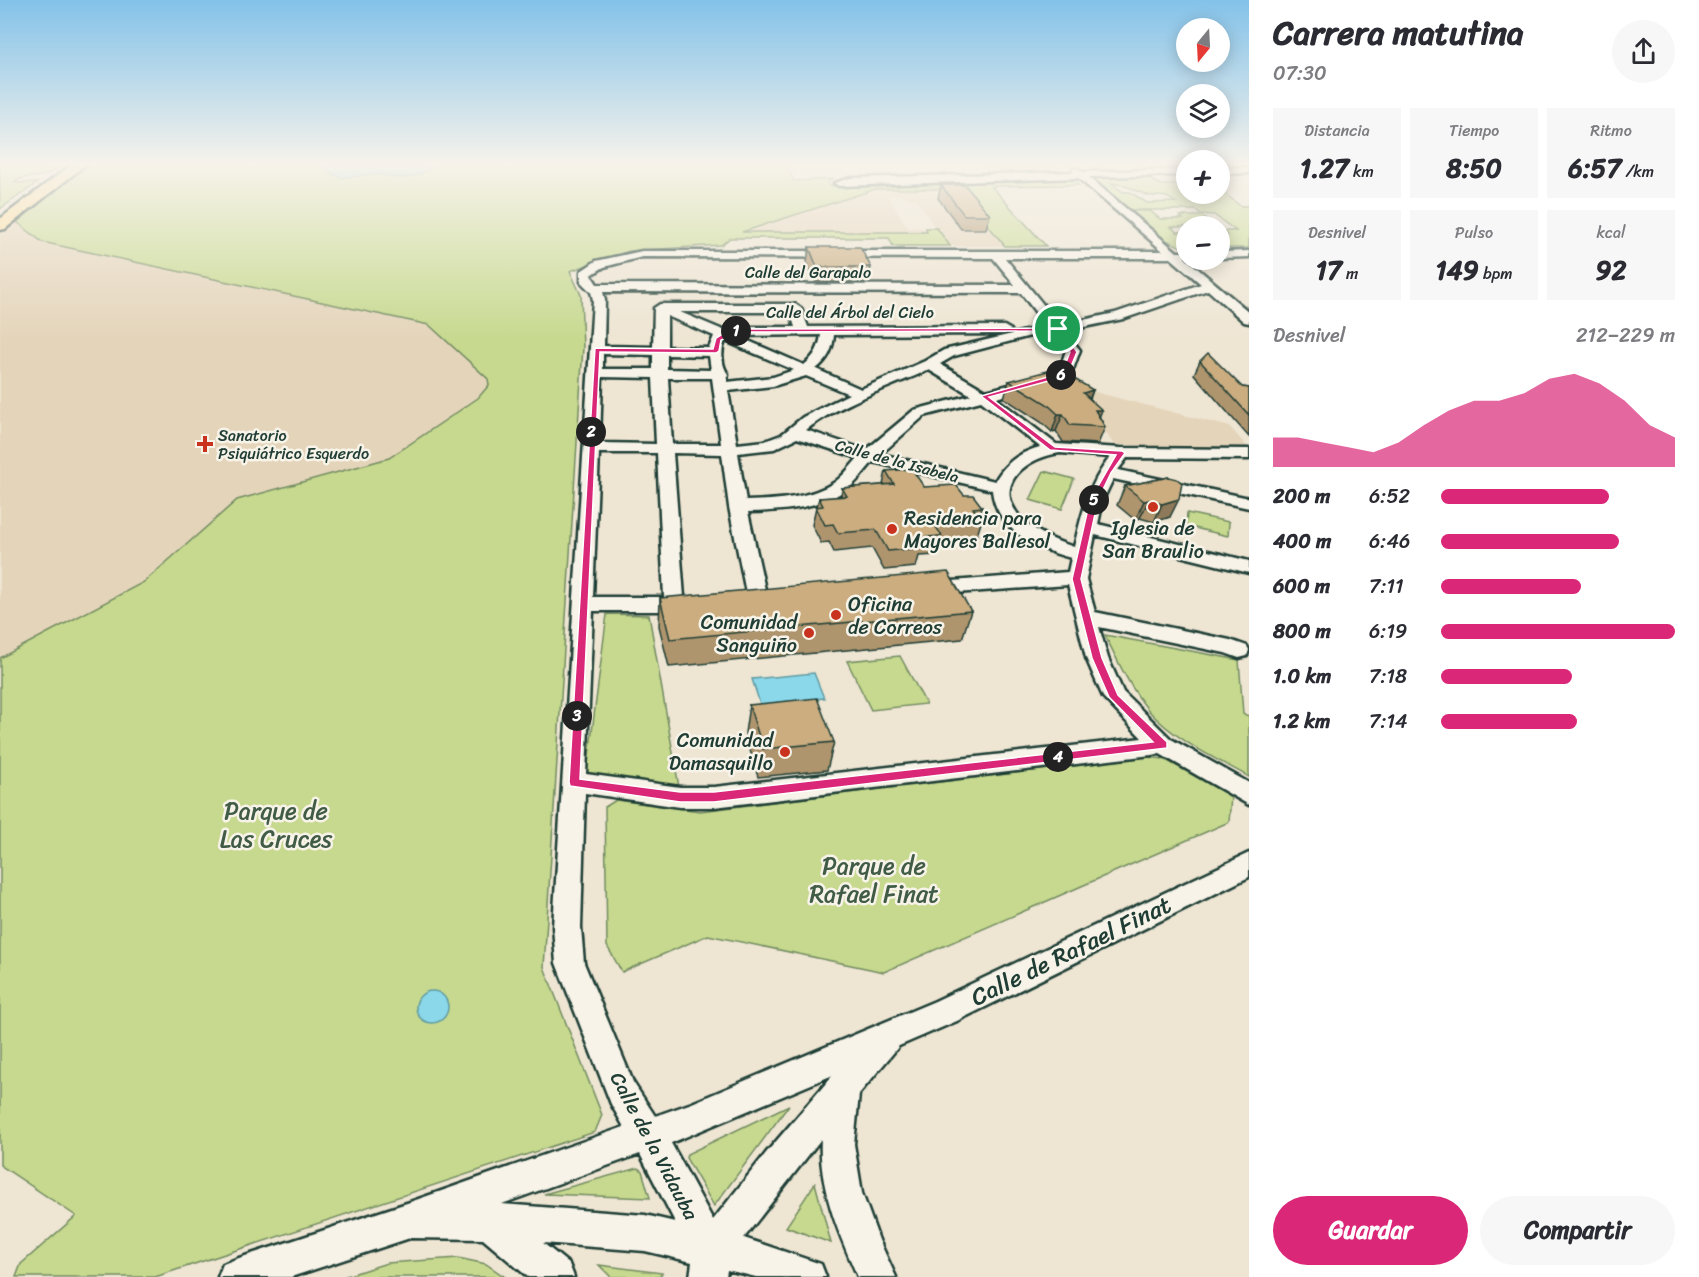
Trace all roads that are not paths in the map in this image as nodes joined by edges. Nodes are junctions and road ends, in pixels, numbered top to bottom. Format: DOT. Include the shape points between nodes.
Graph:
graph roads {
  1 [pos="1133,222"];
  2 [pos="996,254"];
  3 [pos="1171,255"];
  4 [pos="1176,255"];
  5 [pos="1230,255"];
  6 [pos="1249,255"];
  7 [pos="701,263"];
  8 [pos="1208,286"];
  9 [pos="594,288"];
  10 [pos="706,288"];
  11 [pos="744,288"];
  12 [pos="788,288"];
  13 [pos="1023,289"];
  14 [pos="660,308"];
  15 [pos="748,308"];
  16 [pos="795,308"];
  17 [pos="1249,319"];
  18 [pos="1058,329"];
  19 [pos="753,330"];
  20 [pos="803,330"];
  21 [pos="828,330"];
  22 [pos="982,330"];
  23 [pos="1038,330"];
  24 [pos="722,336"];
  25 [pos="994,340"];
  26 [pos="597,350"];
  27 [pos="660,351"];
  28 [pos="716,351"];
  29 [pos="930,364"];
  30 [pos="806,370"];
  31 [pos="595,374"];
  32 [pos="660,374"];
  33 [pos="722,380"];
  34 [pos="861,394"];
  35 [pos="984,396"];
  36 [pos="795,432"];
  37 [pos="591,448"];
  38 [pos="665,448"];
  39 [pos="730,449"];
  40 [pos="1053,449"];
  41 [pos="1122,453"];
  42 [pos="1249,454"];
  43 [pos="869,456"];
  44 [pos="1107,473"];
  45 [pos="1000,487"];
  46 [pos="1249,503"];
  47 [pos="738,507"];
  48 [pos="1087,527"];
  49 [pos="1082,555"];
  50 [pos="1249,567"];
  51 [pos="1076,579"];
  52 [pos="912,590"];
  53 [pos="584,604"];
  54 [pos="674,604"];
  55 [pos="710,604"];
  56 [pos="734,604"];
  57 [pos="1086,617"];
  58 [pos="1239,651"];
  59 [pos="1163,745"];
  60 [pos="574,782"];
  61 [pos="1249,795"];
  62 [pos="1249,864"];
  63 [pos="892,1034"];
  64 [pos="845,1085"];
  65 [pos="648,1133"];
  66 [pos="410,1220"];
  67 [pos="489,1221"];
  68 [pos="710,1262"];
  69 [pos="236,1277"];
  70 [pos="556,1277"];
  71 [pos="808,1277"];
  72 [pos="878,1277"];
  1 -- 3 [label="street"];
  2 -- 3 [label="street"];
  2 -- 7 [label="street"];
  2 -- 13 [label="street"];
  3 -- 4 [label="street"];
  3 -- 8 [label="street"];
  5 -- 6 [label="street"];
  7 -- 9 [label="street, Calle de la Vidauba" via="630,256 587,271 585,280"];
  7 -- 10 [label="street"];
  8 -- 17 [label="street"];
  8 -- 18 [label="street" via="1118,316"];
  9 -- 10 [label="street, Calle del Garapalo"];
  9 -- 26 [label="street, Calle de la Vidauba" via="598,294"];
  10 -- 11 [label="street, Calle del Garapalo"];
  11 -- 12 [label="street, Calle del Garapalo"];
  11 -- 15 [label="street"];
  12 -- 13 [label="street, Calle del Garapalo"];
  12 -- 16 [label="street"];
  13 -- 18 [label="street"];
  14 -- 15 [label="street"];
  14 -- 24 [label="street"];
  14 -- 27 [label="street"];
  15 -- 16 [label="street"];
  15 -- 19 [label="street"];
  16 -- 20 [label="street"];
  18 -- 23 [label="street"];
  18 -- 35 [label="street" via="1074,352 1065,375"];
  19 -- 20 [label="street, Calle del Árbol del Cielo"];
  19 -- 24 [label="street, Calle del Árbol del Cielo"];
  20 -- 21 [label="street, Calle del Árbol del Cielo"];
  21 -- 22 [label="street, Calle del Árbol del Cielo"];
  21 -- 30 [label="street" via="825,355"];
  22 -- 23 [label="street, Calle del Árbol del Cielo"];
  22 -- 25 [label="street" via="995,334"];
  23 -- 25 [label="street"];
  24 -- 28 [label="street" via="716,342"];
  24 -- 30 [label="street"];
  25 -- 29 [label="street" via="949,353"];
  26 -- 27 [label="street"];
  26 -- 31 [label="street, Calle de la Vidauba"];
  27 -- 28 [label="street"];
  27 -- 32 [label="street"];
  28 -- 33 [label="street"];
  29 -- 34 [label="street"];
  29 -- 35 [label="street"];
  30 -- 33 [label="street" via="773,382"];
  30 -- 34 [label="street"];
  31 -- 32 [label="street"];
  31 -- 37 [label="street, Calle de la Vidauba"];
  32 -- 33 [label="street"];
  32 -- 38 [label="street"];
  33 -- 39 [label="street"];
  34 -- 36 [label="street" via="809,420"];
  35 -- 40 [label="street"];
  35 -- 43 [label="street" via="919,413"];
  36 -- 39 [label="street" via="768,446"];
  36 -- 43 [label="street, Calle de la Isabela"];
  37 -- 38 [label="street"];
  37 -- 53 [label="street, Calle de la Vidauba"];
  38 -- 39 [label="street"];
  38 -- 54 [label="street"];
  39 -- 47 [label="street"];
  40 -- 41 [label="street"];
  40 -- 45 [label="street" via="1011,467"];
  41 -- 42 [label="street"];
  41 -- 44 [label="street"];
  43 -- 45 [label="street, Calle de la Isabela"];
  43 -- 47 [label="street" via="842,485 806,501"];
  44 -- 46 [label="street"];
  44 -- 48 [label="street"];
  45 -- 49 [label="street" via="1001,500 1009,515 1036,539"];
  47 -- 56 [label="street" via="766,603"];
  48 -- 49 [label="street"];
  48 -- 50 [label="street"];
  49 -- 51 [label="street"];
  51 -- 52 [label="street"];
  51 -- 57 [label="street"];
  53 -- 54 [label="street"];
  53 -- 60 [label="street, Calle de la Vidauba"];
  54 -- 55 [label="street"];
  57 -- 58 [label="street"];
  57 -- 59 [label="street" via="1097,658 1114,697"];
  59 -- 60 [label="street" via="714,797 680,797"];
  59 -- 61 [label="street"];
  60 -- 65 [label="street, Calle de la Vidauba" via="567,927 570,963 622,1093"];
  62 -- 63 [label="street, Calle de Rafael Finat"];
  63 -- 64 [label="street, Calle de Rafael Finat"];
  63 -- 65 [label="street, Calle de Rafael Finat" via="693,1119"];
  64 -- 68 [label="street, Calle de Rafael Finat" via="777,1167"];
  64 -- 72 [label="street" via="839,1113 837,1165 844,1198"];
  65 -- 66 [label="street, Calle de Rafael Finat"];
  65 -- 68 [label="street, Calle de la Vidauba" via="700,1233"];
  66 -- 67 [label="street"];
  66 -- 69 [label="street, Calle de Rafael Finat"];
  67 -- 68 [label="street" via="645,1233"];
  67 -- 70 [label="street"];
  68 -- 71 [label="street" via="761,1260"];
}
